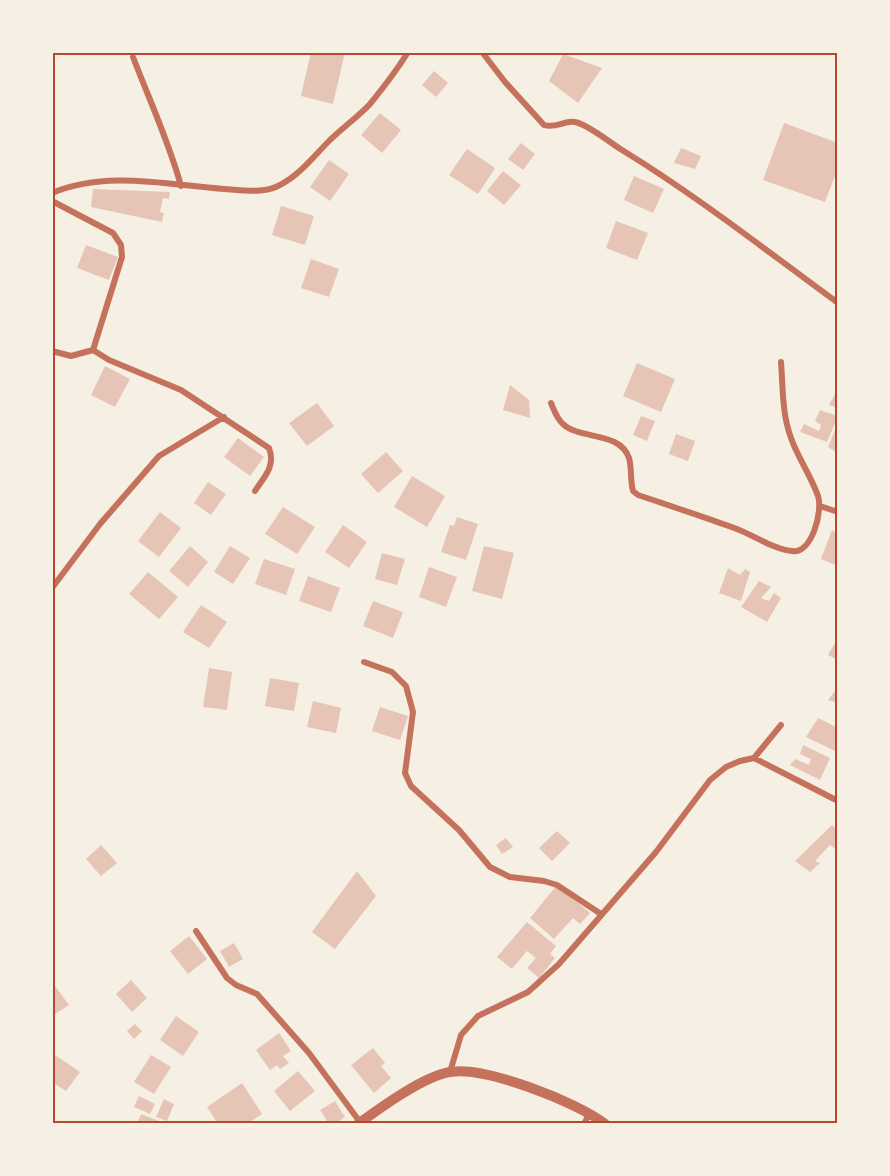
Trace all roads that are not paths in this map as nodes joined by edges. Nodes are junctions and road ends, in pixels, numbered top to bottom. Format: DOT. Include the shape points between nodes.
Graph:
graph roads {
  1 [pos="408,52"];
  2 [pos="482,52"];
  3 [pos="133,57"];
  4 [pos="181,186"];
  5 [pos="52,193"];
  6 [pos="52,201"];
  7 [pos="837,301"];
  8 [pos="93,350"];
  9 [pos="52,351"];
  10 [pos="781,362"];
  11 [pos="551,403"];
  12 [pos="224,417"];
  13 [pos="255,491"];
  14 [pos="820,506"];
  15 [pos="837,512"];
  16 [pos="52,588"];
  17 [pos="364,662"];
  18 [pos="781,725"];
  19 [pos="754,758"];
  20 [pos="837,801"];
  21 [pos="601,914"];
  22 [pos="196,930"];
  23 [pos="450,1072"];
  24 [pos="587,1119"];
  25 [pos="359,1123"];
  26 [pos="605,1124"];
  1 -- 4 [label="street" via="369,105 293,177 276,187 260,190"];
  2 -- 7 [label="street" via="544,125 575,123 609,142 658,172"];
  3 -- 4 [label="street" via="172,153"];
  4 -- 5 [label="street" via="133,180 95,182"];
  6 -- 8 [label="street" via="113,233 121,245 122,257"];
  8 -- 9 [label="street" via="71,356"];
  8 -- 12 [label="street" via="181,390"];
  10 -- 14 [label="street" via="784,416"];
  11 -- 14 [label="street" via="563,424 612,441 623,449 629,458 633,491 638,495 792,551 805,548"];
  12 -- 13 [label="street" via="268,448 272,457 271,466"];
  12 -- 16 [label="street" via="159,456 100,524"];
  14 -- 15 [label="street"];
  17 -- 21 [label="street" via="392,672 406,686 413,712 405,773 411,786 459,830 490,867 510,877 557,885"];
  18 -- 19 [label="street"];
  19 -- 20 [label="street"];
  19 -- 21 [label="street" via="726,767 710,780 656,852"];
  21 -- 23 [label="street" via="560,964 528,992 478,1016 461,1035"];
  22 -- 25 [label="street" via="227,978 257,994 334,1084"];
  23 -- 24 [label="street" via="481,1073 536,1090"];
  23 -- 25 [label="street" via="426,1080"];
  24 -- 26 [label="street"];
}
